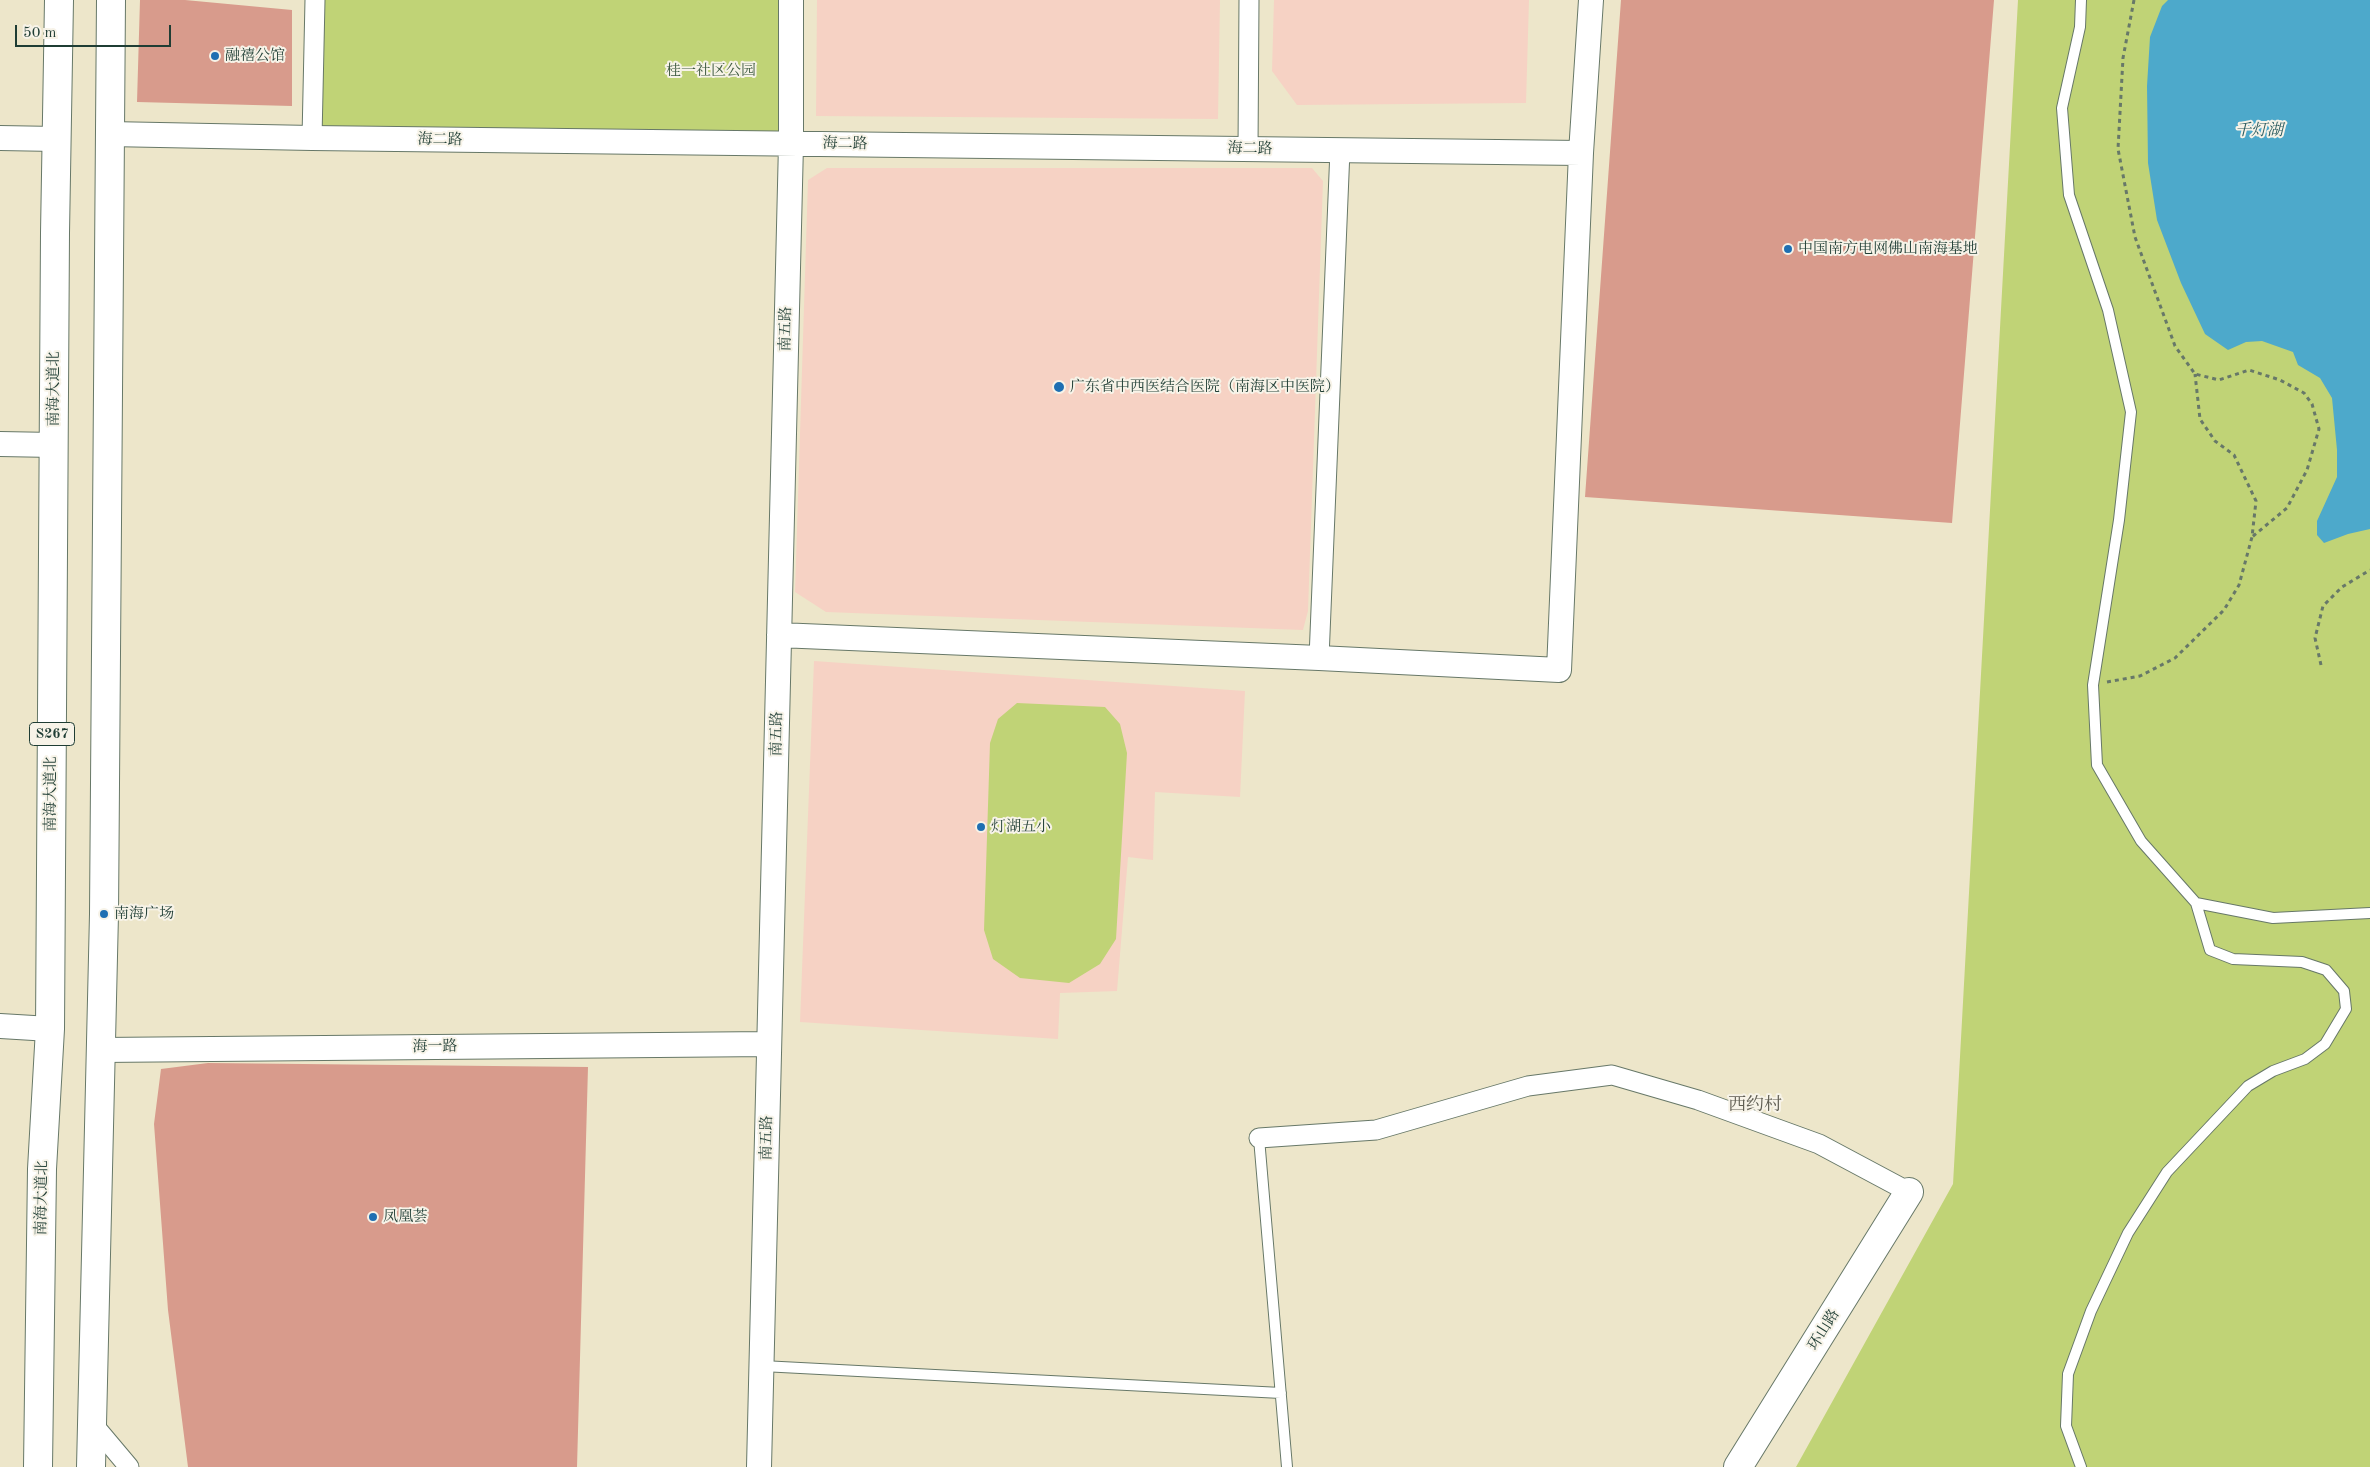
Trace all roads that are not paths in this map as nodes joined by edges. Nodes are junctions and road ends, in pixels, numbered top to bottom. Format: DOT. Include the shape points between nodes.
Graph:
graph roads {
  1 [pos="60,0"];
  2 [pos="111,0"];
  3 [pos="315,0"];
  4 [pos="791,0"];
  5 [pos="1249,0"];
  6 [pos="1591,0"];
  7 [pos="2081,0"];
  8 [pos="109,134"];
  9 [pos="0,138"];
  10 [pos="312,138"];
  11 [pos="56,140"];
  12 [pos="791,144"];
  13 [pos="1248,149"];
  14 [pos="1340,150"];
  15 [pos="1582,153"];
  16 [pos="0,444"];
  17 [pos="54,445"];
  18 [pos="779,635"];
  19 [pos="1319,658"];
  20 [pos="2196,904"];
  21 [pos="2370,913"];
  22 [pos="0,1026"];
  23 [pos="50,1029"];
  24 [pos="769,1044"];
  25 [pos="101,1050"];
  26 [pos="1259,1138"];
  27 [pos="1908,1192"];
  28 [pos="762,1366"];
  29 [pos="1281,1393"];
  30 [pos="92,1423"];
  31 [pos="38,1467"];
  32 [pos="91,1467"];
  33 [pos="129,1467"];
  34 [pos="759,1467"];
  35 [pos="1287,1467"];
  36 [pos="1738,1467"];
  37 [pos="2081,1467"];
  1 -- 11 [label="main road, 南海大道北 / S267"];
  2 -- 8 [label="main road"];
  3 -- 10 [label="street"];
  4 -- 12 [label="street, 南五路"];
  5 -- 13 [label="street"];
  6 -- 15 [label="street"];
  7 -- 20 [label="lane" via="2080,27 2062,108 2069,195 2108,310 2131,412 2119,520 2093,685 2097,765 2141,841"];
  8 -- 10 [label="street, 海二路"];
  8 -- 25 [label="main road"];
  9 -- 11 [label="street"];
  10 -- 12 [label="street, 海二路"];
  11 -- 17 [label="main road, 南海大道北 / S267"];
  12 -- 13 [label="street, 海二路"];
  12 -- 18 [label="street, 南五路"];
  13 -- 14 [label="street, 海二路"];
  14 -- 15 [label="street, 海二路"];
  14 -- 19 [label="street"];
  15 -- 19 [label="street" via="1560,670"];
  16 -- 17 [label="street"];
  17 -- 23 [label="main road, 南海大道北 / S267"];
  18 -- 19 [label="street"];
  18 -- 24 [label="street, 南五路"];
  20 -- 21 [label="lane" via="2273,918"];
  20 -- 37 [label="lane" via="2210,950 2232,959 2302,962 2326,970 2344,991 2346,1009 2325,1044 2305,1059 2273,1071 2248,1086 2167,1172 2128,1233 2091,1311 2068,1374 2066,1426"];
  22 -- 23 [label="street"];
  23 -- 31 [label="main road, 南海大道北 / S267" via="42,1168"];
  24 -- 25 [label="street, 海一路"];
  24 -- 28 [label="street, 南五路"];
  25 -- 30 [label="main road"];
  26 -- 27 [label="street" via="1376,1130 1528,1086 1612,1075 1698,1100 1819,1144"];
  26 -- 29 [label="lane"];
  27 -- 36 [label="main road, 环山路"];
  28 -- 29 [label="lane"];
  28 -- 34 [label="street, 南五路"];
  29 -- 35 [label="lane"];
  30 -- 32 [label="main road"];
  30 -- 33 [label="street"];
}
